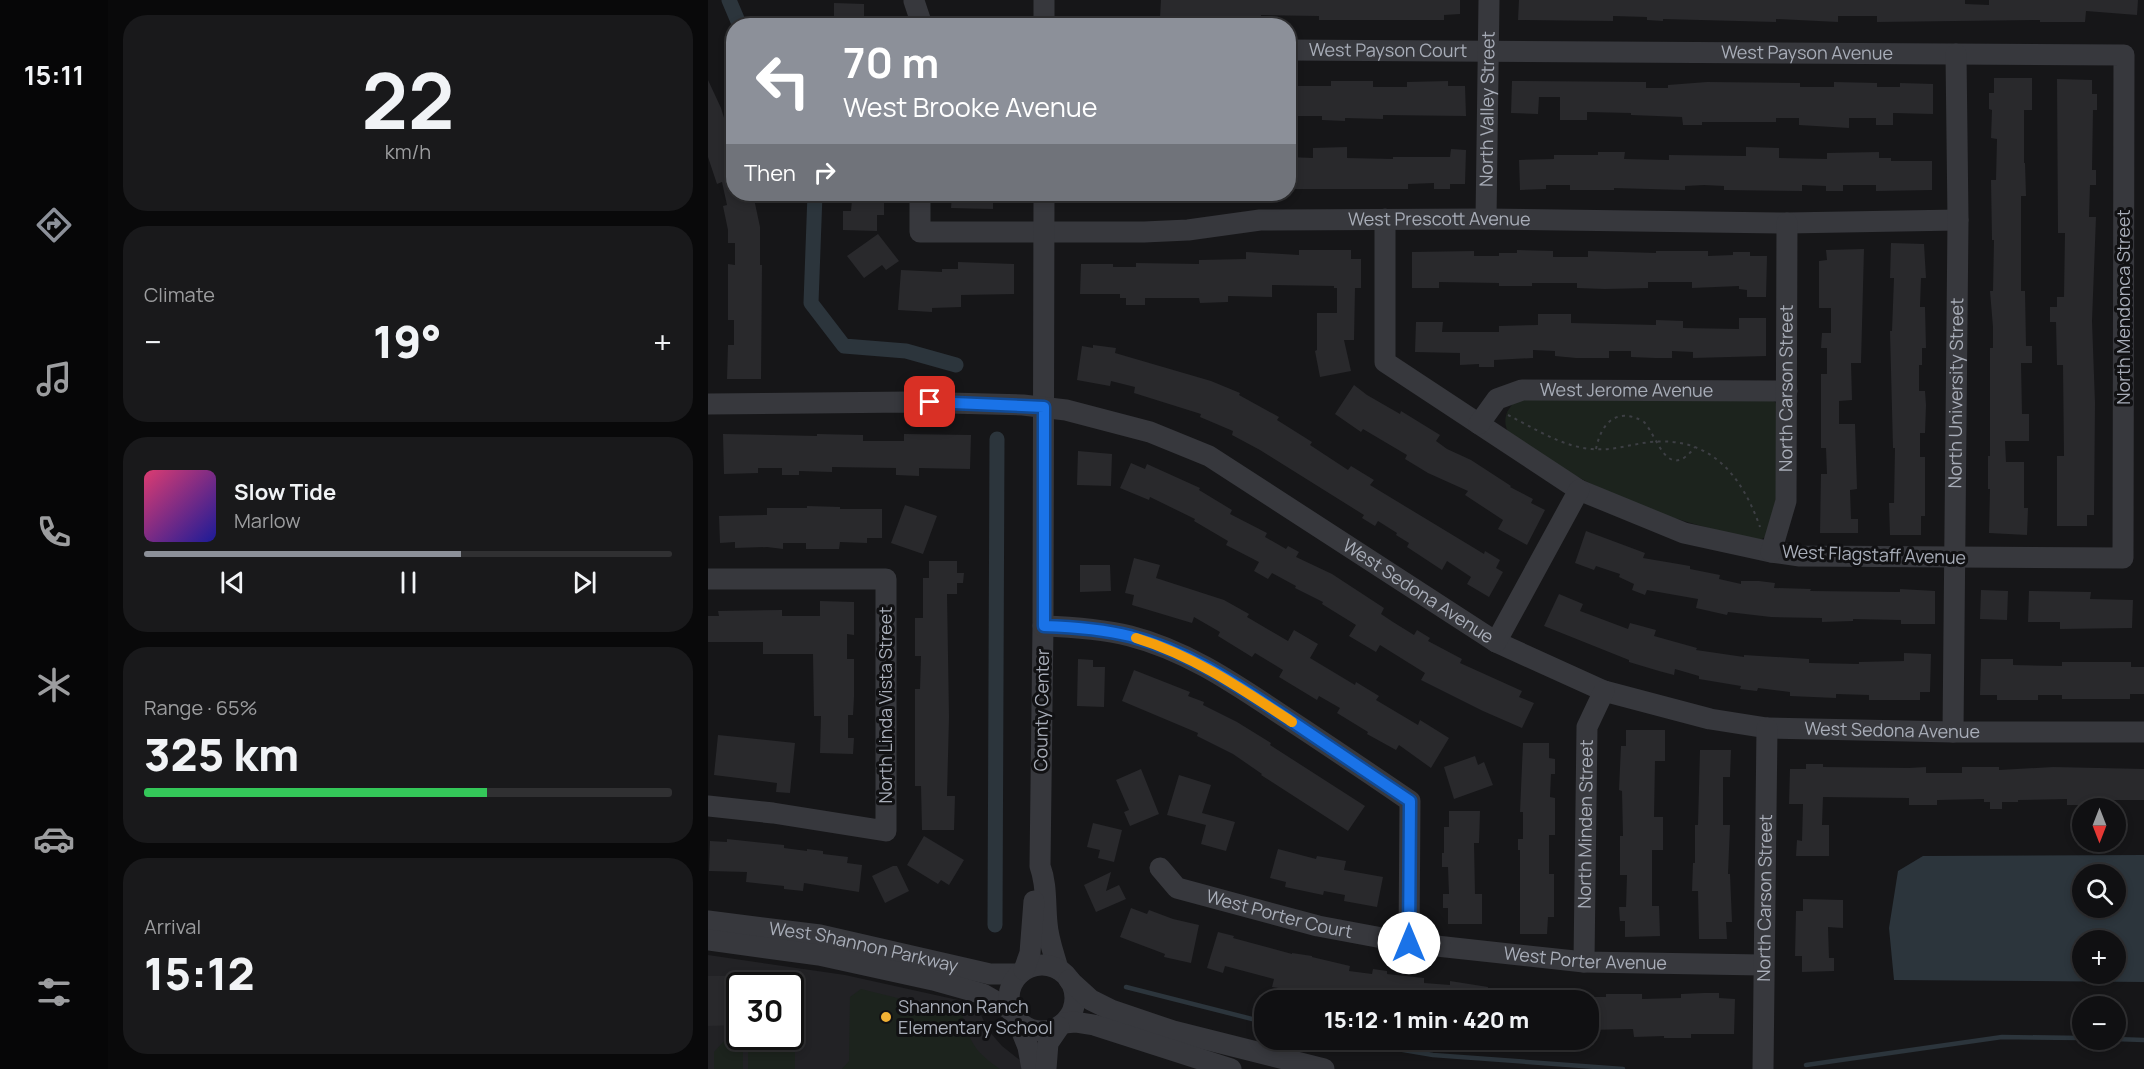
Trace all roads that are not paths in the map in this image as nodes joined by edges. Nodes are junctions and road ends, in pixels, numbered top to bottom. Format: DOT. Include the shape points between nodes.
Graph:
graph roads {
  1 [pos="1044,0"];
  2 [pos="1489,0"];
  3 [pos="914,1"];
  4 [pos="920,18"];
  5 [pos="1044,18"];
  6 [pos="1296,50"];
  7 [pos="1489,50"];
  8 [pos="1956,54"];
  9 [pos="2124,55"];
  10 [pos="920,201"];
  11 [pos="1044,201"];
  12 [pos="1385,219"];
  13 [pos="1486,219"];
  14 [pos="1958,220"];
  15 [pos="1787,223"];
  16 [pos="1044,231"];
  17 [pos="1787,391"];
  18 [pos="2134,393"];
  19 [pos="708,404"];
  20 [pos="1044,407"];
  21 [pos="1479,424"];
  22 [pos="1579,490"];
  23 [pos="1771,552"];
  24 [pos="1956,558"];
  25 [pos="2123,558"];
  26 [pos="708,579"];
  27 [pos="1044,626"];
  28 [pos="1496,642"];
  29 [pos="1604,691"];
  30 [pos="1767,728"];
  31 [pos="1953,732"];
  32 [pos="2144,732"];
  33 [pos="708,806"];
  34 [pos="1041,866"];
  35 [pos="1160,868"];
  36 [pos="708,921"];
  37 [pos="708,940"];
  38 [pos="1409,943"];
  39 [pos="1584,962"];
  40 [pos="1762,965"];
  41 [pos="1021,972"];
  42 [pos="1064,975"];
  43 [pos="1014,1016"];
  44 [pos="1061,1025"];
  45 [pos="1032,1069"];
  46 [pos="1046,1069"];
  47 [pos="1231,1069"];
  48 [pos="1324,1069"];
  49 [pos="1763,1069"];
  1 -- 5 [label="street"];
  2 -- 7 [label="street, North Valley Street"];
  3 -- 4 [label="street"];
  6 -- 7 [label="street, West Payson Court"];
  7 -- 8 [label="street, West Payson Avenue"];
  7 -- 13 [label="street, North Valley Street"];
  8 -- 9 [label="street, West Payson Avenue"];
  8 -- 14 [label="street, North University Street"];
  9 -- 18 [label="street, North Mendonca Street"];
  10 -- 16 [label="street, West Prescott Avenue" via="920,232"];
  11 -- 16 [label="street, County Center"];
  12 -- 13 [label="street, West Prescott Avenue"];
  12 -- 16 [label="street, West Prescott Avenue" via="1260,220 1144,232"];
  12 -- 21 [label="street, West Flagstaff Avenue" via="1385,362"];
  13 -- 15 [label="street, West Prescott Avenue"];
  14 -- 15 [label="street, West Prescott Avenue"];
  14 -- 24 [label="street, North University Street"];
  15 -- 17 [label="street, North Carson Street"];
  16 -- 20 [label="street, County Center"];
  17 -- 21 [label="street, West Jerome Avenue" via="1522,390 1497,399"];
  17 -- 23 [label="street, North Carson Street" via="1786,501"];
  18 -- 25 [label="street, North Mendonca Street"];
  19 -- 20 [label="street, West Sedona Avenue" via="910,402"];
  20 -- 27 [label="street, County Center"];
  20 -- 28 [label="street, West Sedona Avenue" via="1150,432 1209,456"];
  21 -- 22 [label="street, West Flagstaff Avenue"];
  22 -- 23 [label="street, West Flagstaff Avenue" via="1684,533"];
  22 -- 28 [label="street"];
  23 -- 24 [label="street, West Flagstaff Avenue" via="1800,556"];
  24 -- 25 [label="street, West Flagstaff Avenue"];
  24 -- 31 [label="street, North University Street"];
  26 -- 33 [label="street, North Linda Vista Street" via="886,579 886,831"];
  27 -- 34 [label="street, County Center"];
  27 -- 38 [label="street" via="1114,633 1182,655 1229,680 1410,801"];
  28 -- 29 [label="street, West Sedona Avenue"];
  29 -- 30 [label="street, West Sedona Avenue" via="1710,719"];
  29 -- 39 [label="street, North Minden Street" via="1587,728"];
  30 -- 31 [label="street, West Sedona Avenue"];
  30 -- 40 [label="street, North Carson Street"];
  31 -- 32 [label="street, West Sedona Avenue"];
  34 -- 41 [label="street, County Center" via="1035,880 1030,953"];
  34 -- 42 [label="street, County Center" via="1046,880 1047,925"];
  35 -- 38 [label="street, West Porter Court" via="1177,888 1318,926"];
  36 -- 41 [label="street, West Shannon Parkway" via="820,935 990,974"];
  37 -- 43 [label="street, West Shannon Parkway" via="819,955 933,980 983,994"];
  38 -- 39 [label="street, West Porter Avenue"];
  39 -- 40 [label="street, West Porter Avenue"];
  40 -- 49 [label="street, North Carson Street"];
  41 -- 42 [label="street" via="1042,965"];
  41 -- 43 [label="street" via="1009,992"];
  42 -- 44 [label="street" via="1074,992 1075,1004"];
  42 -- 48 [label="street" via="1091,1000 1111,1010 1173,1031"];
  43 -- 44 [label="street" via="1028,1029 1041,1032"];
  43 -- 45 [label="street" via="1028,1047"];
  44 -- 46 [label="street" via="1048,1043"];
  44 -- 47 [label="street" via="1094,1025"];
}
